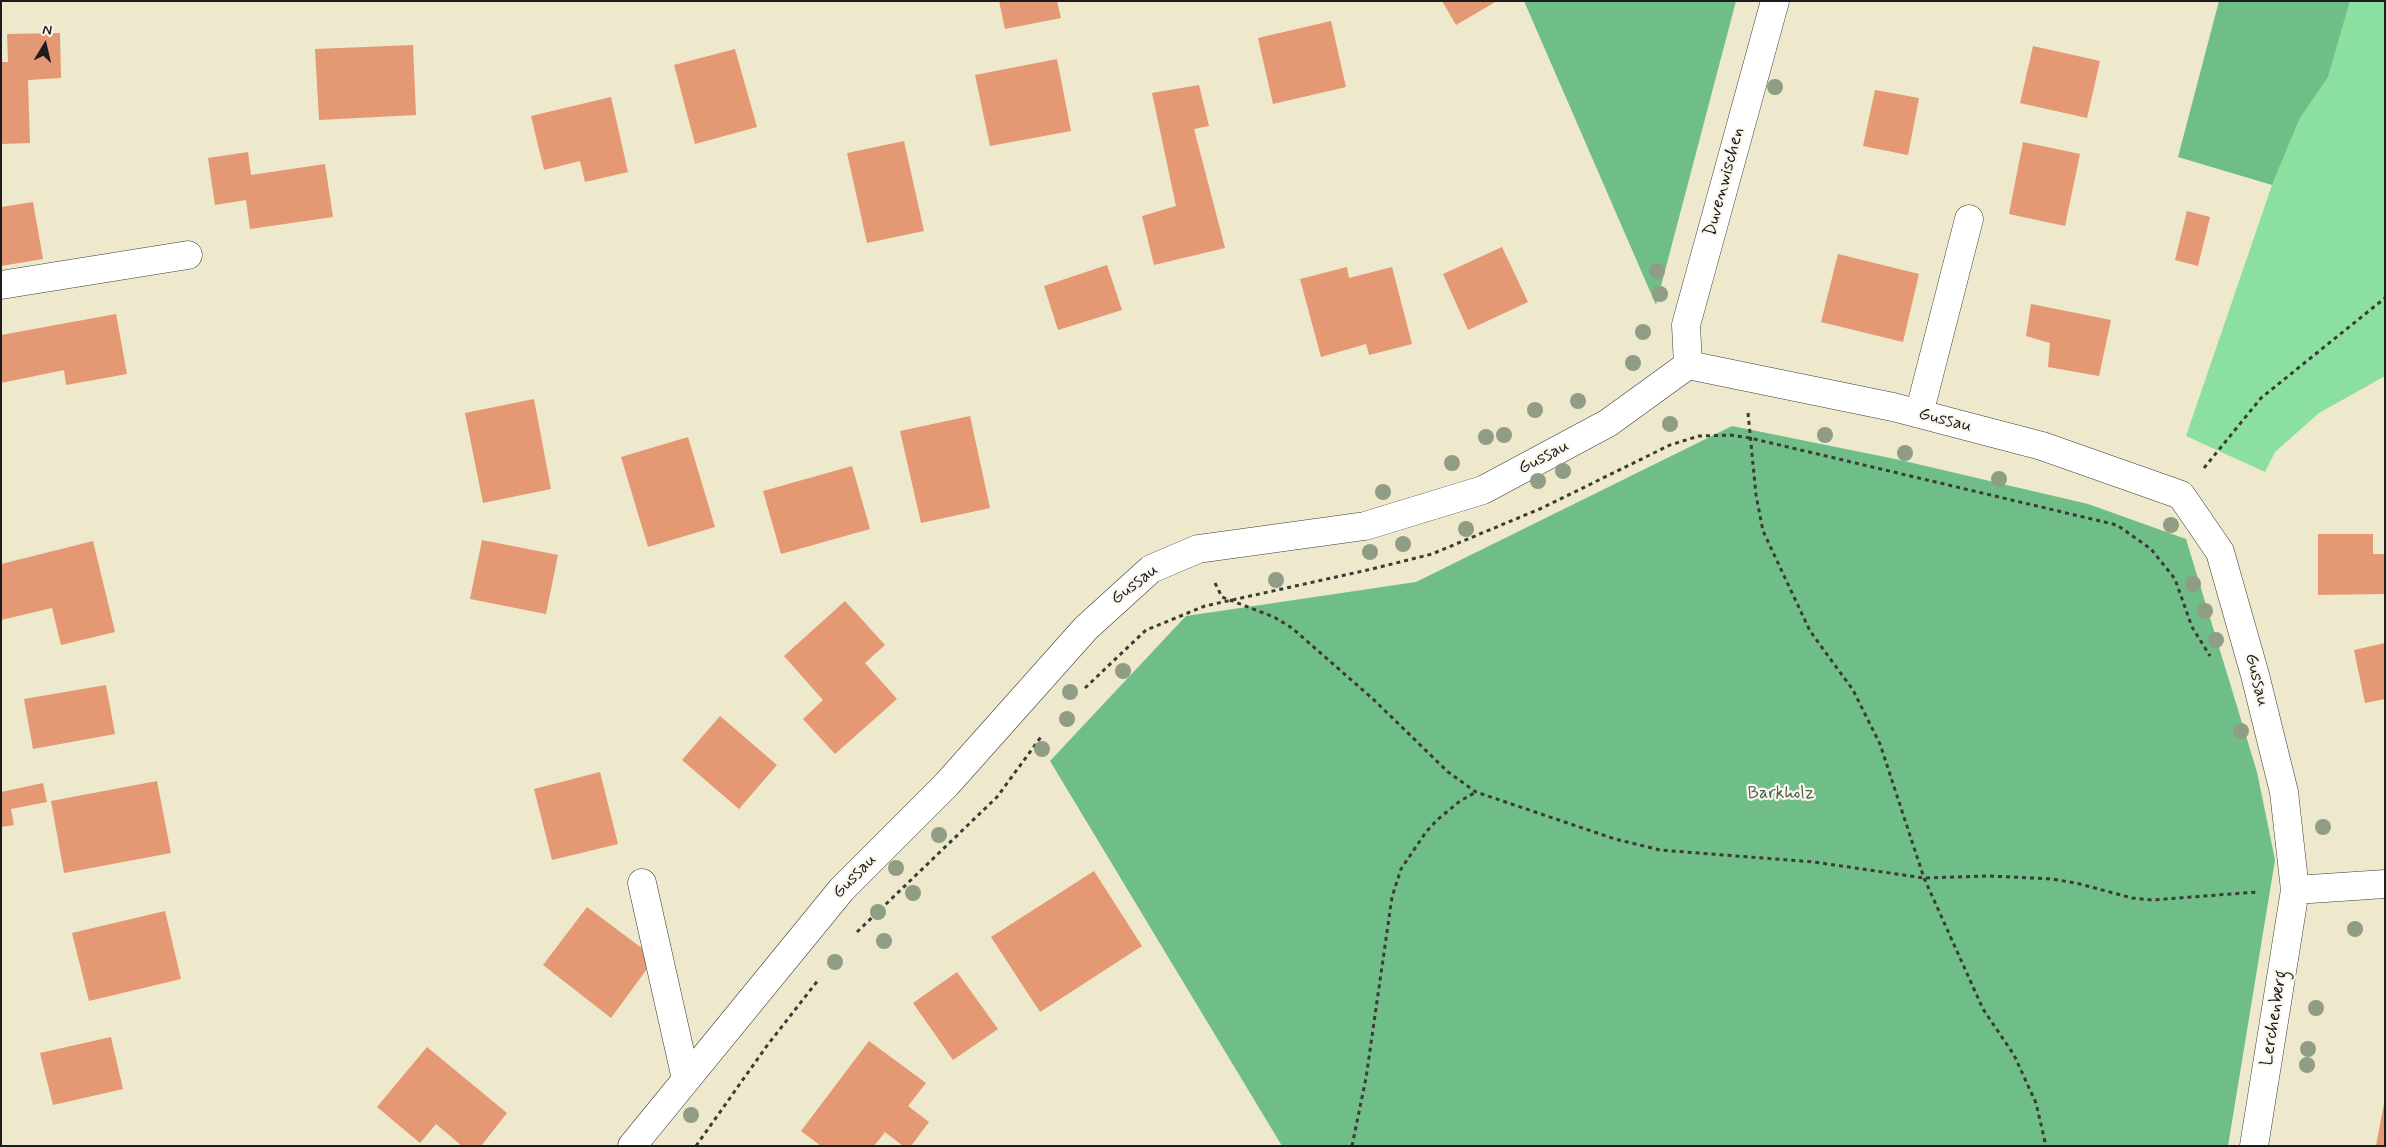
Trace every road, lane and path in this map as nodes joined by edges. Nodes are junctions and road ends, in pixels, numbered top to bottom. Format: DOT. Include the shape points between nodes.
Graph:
graph roads {
  1 [pos="1775,1"];
  2 [pos="1969,219"];
  3 [pos="188,255"];
  4 [pos="1,285"];
  5 [pos="2385,298"];
  6 [pos="1688,365"];
  7 [pos="1745,377"];
  8 [pos="1919,414"];
  9 [pos="1750,438"];
  10 [pos="2181,496"];
  11 [pos="1198,549"];
  12 [pos="1231,600"];
  13 [pos="2255,675"];
  14 [pos="1081,692"];
  15 [pos="1042,735"];
  16 [pos="1476,792"];
  17 [pos="1924,878"];
  18 [pos="642,883"];
  19 [pos="2385,884"];
  20 [pos="2295,890"];
  21 [pos="851,938"];
  22 [pos="820,977"];
  23 [pos="686,1079"];
  24 [pos="632,1146"];
  25 [pos="696,1146"];
  26 [pos="1352,1146"];
  27 [pos="2046,1146"];
  28 [pos="2254,1146"];
  1 -- 6 [label="street, Duvenwischen" via="1686,325"];
  2 -- 8 [label="street"];
  3 -- 4 [label="street"];
  5 -- 10 [label="path" via="2261,398"];
  6 -- 7 [label="street, Gussau"];
  6 -- 11 [label="street, Gussau" via="1608,423 1483,490 1365,526"];
  7 -- 8 [label="street, Gussau"];
  7 -- 9 [label="path"];
  8 -- 10 [label="street, Gussau" via="2042,446"];
  9 -- 12 [label="path" via="1700,436 1670,445 1542,508 1432,554"];
  9 -- 13 [label="path" via="2118,525 2151,548 2175,579 2192,627 2212,660"];
  9 -- 17 [label="path" via="1763,531 1810,631 1853,690 1880,744"];
  10 -- 13 [label="street, Gussau" via="2220,552"];
  11 -- 12 [label="path" via="1222,597"];
  11 -- 23 [label="street, Gussau" via="1151,569 1086,628 947,784 842,889"];
  12 -- 14 [label="path" via="1205,606 1146,630"];
  12 -- 16 [label="path" via="1292,628 1373,699 1448,772"];
  13 -- 20 [label="street, Gussau" via="2284,792"];
  15 -- 21 [label="path" via="997,797"];
  16 -- 17 [label="path" via="1588,831 1660,850 1814,862"];
  16 -- 26 [label="path" via="1449,809 1426,832 1408,857 1396,882 1366,1078"];
  17 -- 20 [label="path" via="1989,876 2053,879 2152,900"];
  17 -- 27 [label="path" via="1983,1009 2014,1055 2036,1103"];
  18 -- 23 [label="street"];
  19 -- 20 [label="street"];
  20 -- 28 [label="street, Lerchenberg"];
  22 -- 25 [label="path"];
  23 -- 24 [label="street, Gussau"];
}
